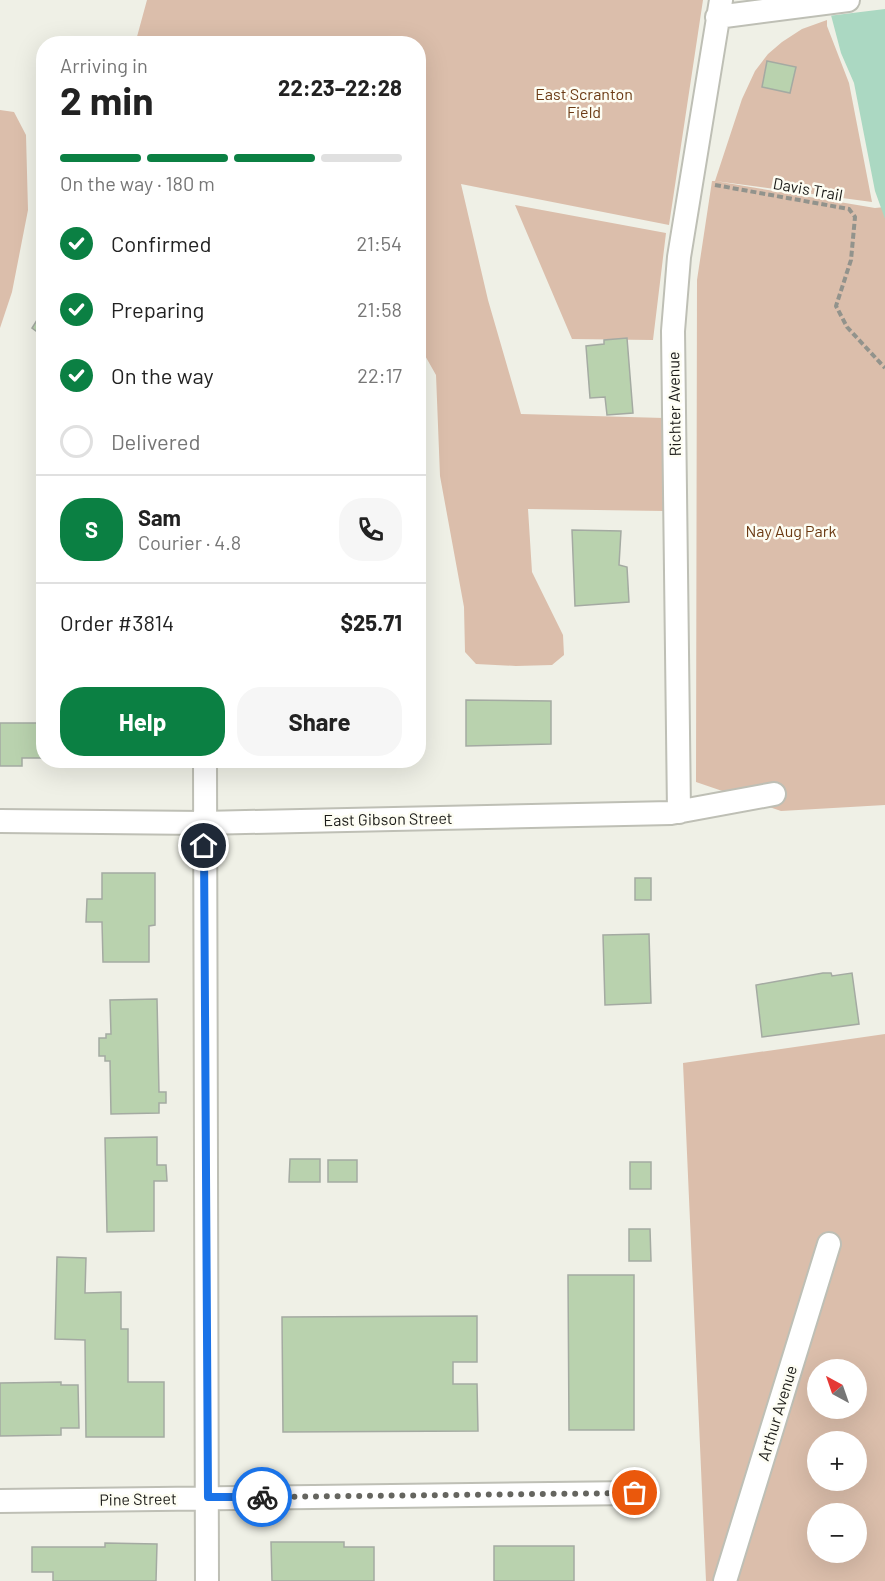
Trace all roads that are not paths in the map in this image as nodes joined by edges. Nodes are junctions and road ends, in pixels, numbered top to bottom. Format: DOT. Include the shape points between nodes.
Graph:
graph roads {
  1 [pos="848,0"];
  2 [pos="719,8"];
  3 [pos="205,768"];
  4 [pos="774,794"];
  5 [pos="679,812"];
  6 [pos="0,821"];
  7 [pos="204,823"];
  8 [pos="829,1244"];
  9 [pos="635,1493"];
  10 [pos="208,1497"];
  11 [pos="0,1501"];
  12 [pos="207,1581"];
  13 [pos="725,1581"];
  1 -- 2 [label="street"];
  2 -- 5 [label="street, Richter Avenue" via="678,257 673,331"];
  3 -- 7 [label="street"];
  4 -- 5 [label="street, East Gibson Street"];
  5 -- 7 [label="street, East Gibson Street"];
  6 -- 7 [label="street, East Gibson Street"];
  7 -- 10 [label="street"];
  8 -- 13 [label="street, Arthur Avenue"];
  9 -- 10 [label="street, Pine Street"];
  10 -- 11 [label="street, Pine Street"];
  10 -- 12 [label="street"];
}
